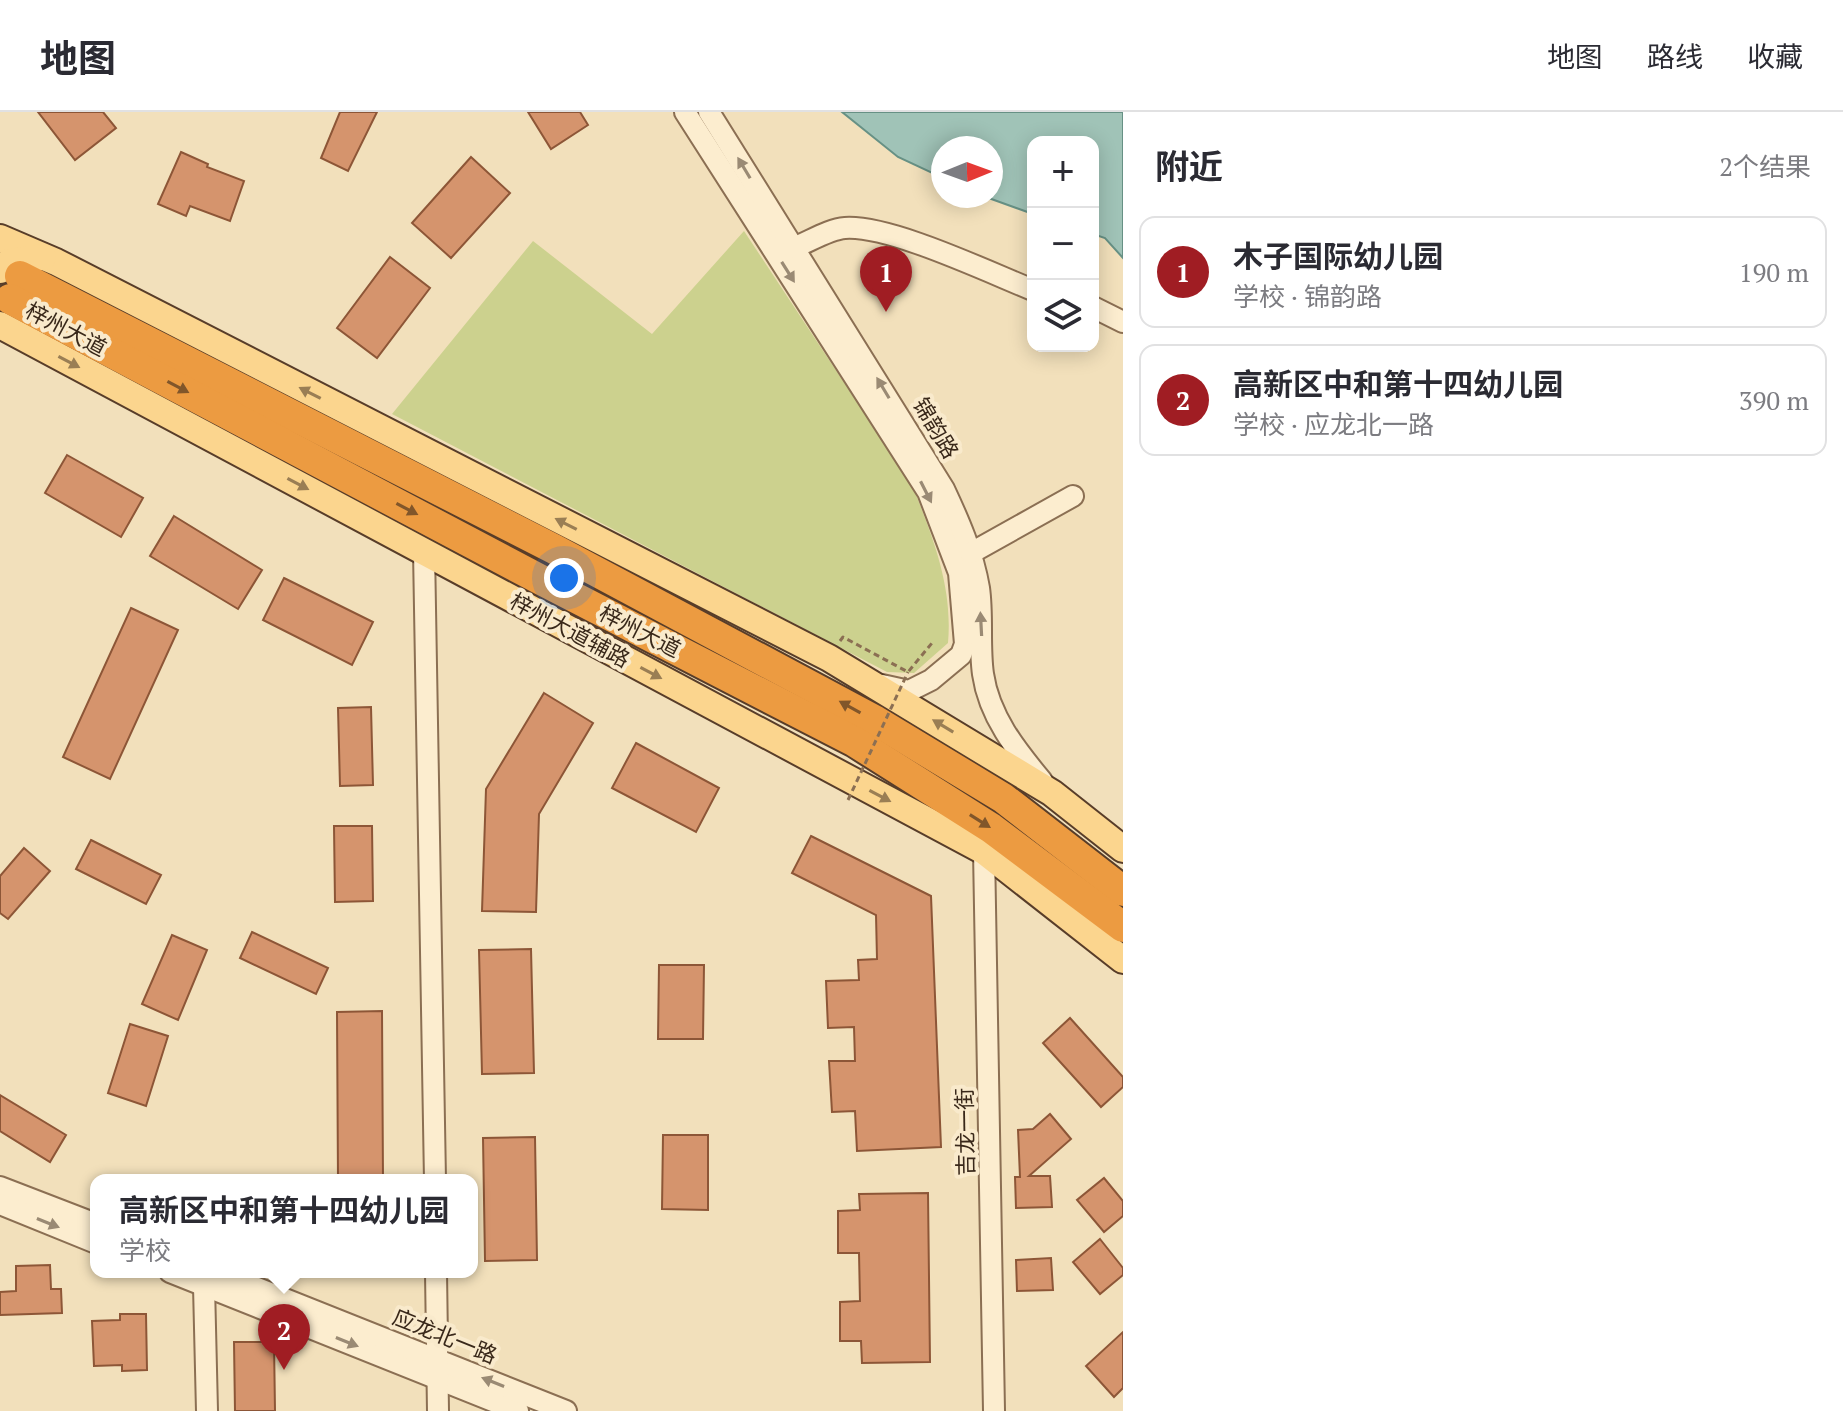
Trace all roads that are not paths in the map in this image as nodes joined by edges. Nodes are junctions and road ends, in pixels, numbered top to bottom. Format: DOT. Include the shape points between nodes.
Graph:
graph roads {
  1 [pos="685,112"];
  2 [pos="709,112"];
  3 [pos="0,238"];
  4 [pos="793,248"];
  5 [pos="15,285"];
  6 [pos="1027,288"];
  7 [pos="1099,310"];
  8 [pos="1123,322"];
  9 [pos="1073,496"];
  10 [pos="480,511"];
  11 [pos="424,551"];
  12 [pos="971,553"];
  13 [pos="673,648"];
  14 [pos="811,649"];
  15 [pos="871,683"];
  16 [pos="836,772"];
  17 [pos="1052,793"];
  18 [pos="1123,849"];
  19 [pos="984,851"];
  20 [pos="1123,891"];
  21 [pos="1123,927"];
  22 [pos="1123,960"];
  23 [pos="435,1174"];
  24 [pos="0,1187"];
  25 [pos="0,1204"];
  26 [pos="90,1222"];
  27 [pos="90,1241"];
  28 [pos="436,1278"];
  29 [pos="211,1279"];
  30 [pos="437,1369"];
  31 [pos="207,1411"];
  32 [pos="438,1411"];
  33 [pos="518,1411"];
  34 [pos="566,1411"];
  35 [pos="994,1411"];
  1 -- 15 [label="street, 锦韵路, one-way" via="928,492 959,573 965,644 961,655 909,691"];
  4 -- 2 [label="street, 锦韵路, one-way"];
  3 -- 5 [label="main road, 梓州大道辅路"];
  4 -- 6 [label="street" via="844,228 876,231"];
  12 -- 4 [label="street, 锦韵路, one-way" via="944,489"];
  5 -- 10 [label="highway, 梓州大道"];
  5 -- 11 [label="main road, 梓州大道辅路, one-way"];
  5 -- 13 [label="highway, 梓州大道, one-way"];
  14 -- 5 [label="main road, 梓州大道辅路, one-way"];
  7 -- 8 [label="street"];
  9 -- 12 [label="street"];
  10 -- 14 [label="main road"];
  20 -- 10 [label="highway, 梓州大道, one-way" via="1003,798 876,721"];
  11 -- 16 [label="main road, 梓州大道辅路, one-way"];
  11 -- 23 [label="street"];
  17 -- 12 [label="street, 锦韵路, one-way" via="1015,749 993,710 983,675 979,588"];
  13 -- 16 [label="main road" via="761,708"];
  13 -- 21 [label="highway, 梓州大道, one-way" via="855,742 991,828"];
  14 -- 15 [label="main road, 梓州大道辅路"];
  17 -- 15 [label="main road, 梓州大道辅路, one-way"];
  16 -- 19 [label="main road, 梓州大道辅路, one-way"];
  17 -- 18 [label="main road, 梓州大道辅路"];
  19 -- 22 [label="main road, 梓州大道辅路"];
  19 -- 35 [label="street, 吉龙一街"];
  24 -- 26 [label="street"];
  25 -- 27 [label="street, one-way"];
  28 -- 30 [label="street"];
  29 -- 30 [label="street, 应龙北一路"];
  29 -- 31 [label="street"];
  30 -- 32 [label="street"];
  30 -- 33 [label="street, 应龙北一路"];
  34 -- 30 [label="street, 应龙北一路, one-way"];
}
